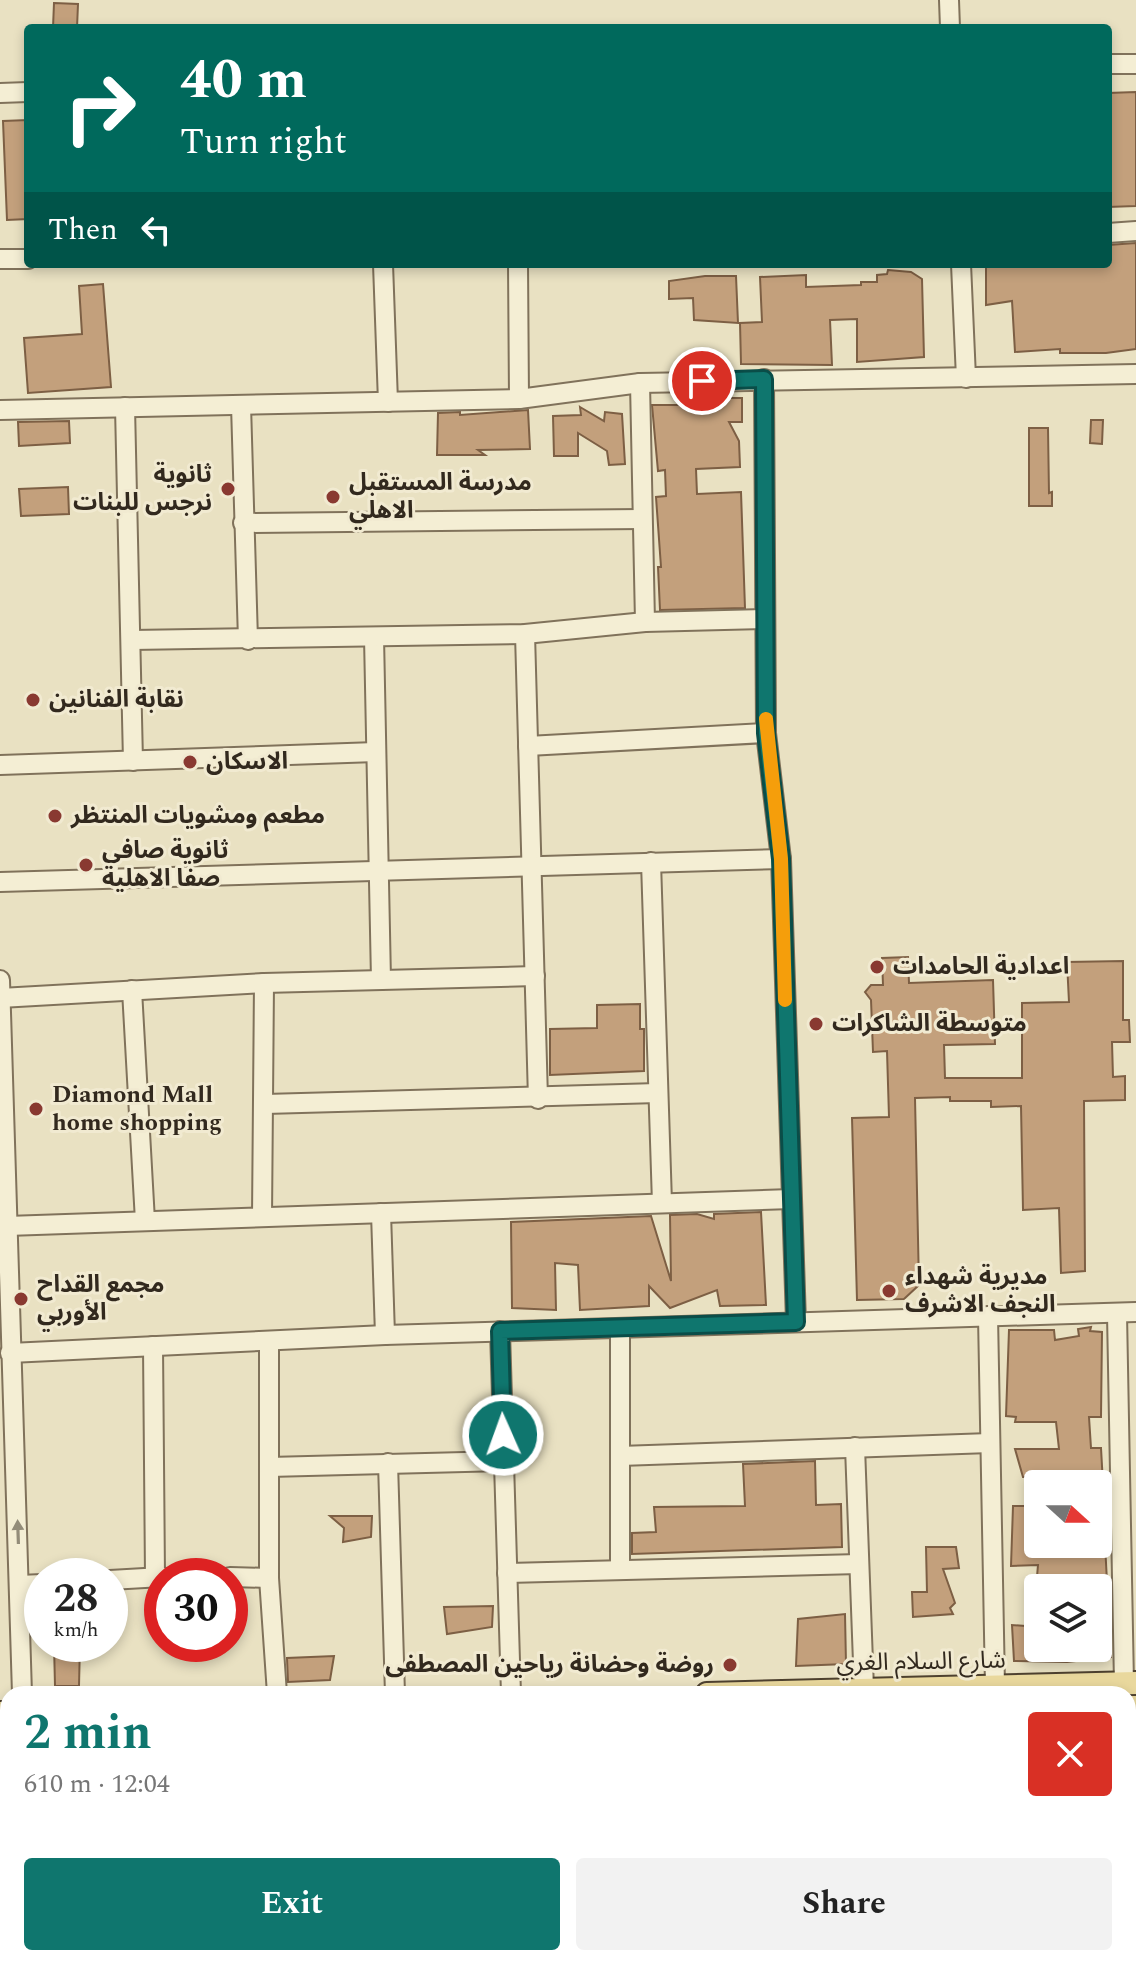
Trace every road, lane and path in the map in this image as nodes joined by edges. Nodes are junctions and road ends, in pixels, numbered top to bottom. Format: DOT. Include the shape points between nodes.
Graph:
graph roads {
  1 [pos="949,0"];
  2 [pos="950,24"];
  3 [pos="1112,64"];
  4 [pos="1136,64"];
  5 [pos="24,92"];
  6 [pos="0,93"];
  7 [pos="1136,231"];
  8 [pos="1112,233"];
  9 [pos="0,259"];
  10 [pos="24,259"];
  11 [pos="383,268"];
  12 [pos="518,268"];
  13 [pos="961,268"];
  14 [pos="1136,374"];
  15 [pos="966,378"];
  16 [pos="764,379"];
  17 [pos="640,383"];
  18 [pos="519,399"];
  19 [pos="388,402"];
  20 [pos="241,405"];
  21 [pos="125,407"];
  22 [pos="0,410"];
  23 [pos="642,519"];
  24 [pos="243,523"];
  25 [pos="765,619"];
  26 [pos="645,622"];
  27 [pos="525,634"];
  28 [pos="374,637"];
  29 [pos="132,640"];
  30 [pos="248,640"];
  31 [pos="766,733"];
  32 [pos="528,746"];
  33 [pos="376,752"];
  34 [pos="133,761"];
  35 [pos="0,765"];
  36 [pos="781,859"];
  37 [pos="651,862"];
  38 [pos="531,865"];
  39 [pos="377,870"];
  40 [pos="0,882"];
  41 [pos="535,976"];
  42 [pos="0,980"];
  43 [pos="381,980"];
  44 [pos="264,983"];
  45 [pos="132,990"];
  46 [pos="0,998"];
  47 [pos="2,1093"];
  48 [pos="658,1093"];
  49 [pos="538,1099"];
  50 [pos="265,1104"];
  51 [pos="791,1199"];
  52 [pos="662,1203"];
  53 [pos="381,1213"];
  54 [pos="262,1217"];
  55 [pos="145,1221"];
  56 [pos="7,1226"];
  57 [pos="1127,1313"];
  58 [pos="988,1316"];
  59 [pos="796,1322"];
  60 [pos="620,1328"];
  61 [pos="500,1331"];
  62 [pos="385,1335"];
  63 [pos="269,1341"];
  64 [pos="153,1346"];
  65 [pos="10,1353"];
  66 [pos="990,1443"];
  67 [pos="855,1447"];
  68 [pos="620,1456"];
  69 [pos="504,1461"];
  70 [pos="388,1463"];
  71 [pos="269,1467"];
  72 [pos="159,1558"];
  73 [pos="859,1564"];
  74 [pos="620,1570"];
  75 [pos="507,1573"];
  76 [pos="248,1577"];
  77 [pos="269,1578"];
  78 [pos="20,1585"];
  79 [pos="24,1585"];
  80 [pos="1130,1684"];
  81 [pos="22,1686"];
  82 [pos="276,1686"];
  83 [pos="395,1686"];
  84 [pos="511,1686"];
  85 [pos="864,1686"];
  86 [pos="995,1686"];
  1 -- 2 [label="street"];
  3 -- 4 [label="street"];
  5 -- 6 [label="street"];
  7 -- 8 [label="street"];
  9 -- 10 [label="street"];
  11 -- 19 [label="street"];
  12 -- 18 [label="street"];
  13 -- 15 [label="street"];
  14 -- 15 [label="street"];
  15 -- 16 [label="street"];
  16 -- 17 [label="street"];
  16 -- 25 [label="street"];
  17 -- 18 [label="street"];
  17 -- 23 [label="street"];
  18 -- 19 [label="street"];
  19 -- 20 [label="street"];
  20 -- 21 [label="street"];
  20 -- 24 [label="street"];
  21 -- 22 [label="street"];
  21 -- 29 [label="street"];
  23 -- 24 [label="street"];
  23 -- 26 [label="street"];
  24 -- 30 [label="street"];
  25 -- 26 [label="street"];
  25 -- 31 [label="street"];
  26 -- 27 [label="street"];
  27 -- 28 [label="street"];
  27 -- 32 [label="street"];
  28 -- 30 [label="street"];
  28 -- 33 [label="street"];
  29 -- 30 [label="street"];
  29 -- 34 [label="street"];
  31 -- 32 [label="street"];
  31 -- 36 [label="street"];
  32 -- 38 [label="street"];
  33 -- 34 [label="street"];
  33 -- 39 [label="street"];
  34 -- 35 [label="street"];
  36 -- 37 [label="street"];
  36 -- 51 [label="street"];
  37 -- 38 [label="street"];
  37 -- 48 [label="street"];
  38 -- 39 [label="street"];
  38 -- 41 [label="street"];
  39 -- 40 [label="street"];
  39 -- 43 [label="street"];
  41 -- 43 [label="street"];
  41 -- 49 [label="street"];
  42 -- 46 [label="street"];
  43 -- 44 [label="street"];
  44 -- 45 [label="street"];
  44 -- 50 [label="street"];
  45 -- 46 [label="street"];
  45 -- 55 [label="street"];
  46 -- 47 [label="street"];
  47 -- 56 [label="street"];
  48 -- 49 [label="street"];
  48 -- 52 [label="street"];
  49 -- 50 [label="street"];
  50 -- 54 [label="street"];
  51 -- 52 [label="street"];
  51 -- 59 [label="street"];
  52 -- 53 [label="street"];
  53 -- 54 [label="street"];
  53 -- 62 [label="street"];
  54 -- 55 [label="street"];
  55 -- 56 [label="street"];
  56 -- 65 [label="street"];
  57 -- 58 [label="street"];
  57 -- 80 [label="street"];
  58 -- 59 [label="street"];
  58 -- 66 [label="street"];
  59 -- 60 [label="street"];
  60 -- 61 [label="street"];
  60 -- 68 [label="street"];
  61 -- 62 [label="street"];
  61 -- 69 [label="street"];
  62 -- 63 [label="street"];
  63 -- 64 [label="street"];
  63 -- 71 [label="street"];
  64 -- 65 [label="street"];
  64 -- 72 [label="street"];
  78 -- 65 [label="street, one-way"];
  66 -- 67 [label="street"];
  66 -- 86 [label="street"];
  67 -- 68 [label="street"];
  67 -- 73 [label="street"];
  68 -- 74 [label="street"];
  69 -- 70 [label="street"];
  69 -- 75 [label="street"];
  70 -- 71 [label="street"];
  70 -- 83 [label="street"];
  71 -- 77 [label="street"];
  73 -- 74 [label="street"];
  73 -- 85 [label="street"];
  74 -- 75 [label="street"];
  75 -- 84 [label="street"];
  76 -- 77 [label="street"];
  77 -- 82 [label="street"];
  78 -- 79 [label="street"];
  78 -- 81 [label="street"];
  80 -- 86 [label="main road, شارع السلام الغري"];
}
